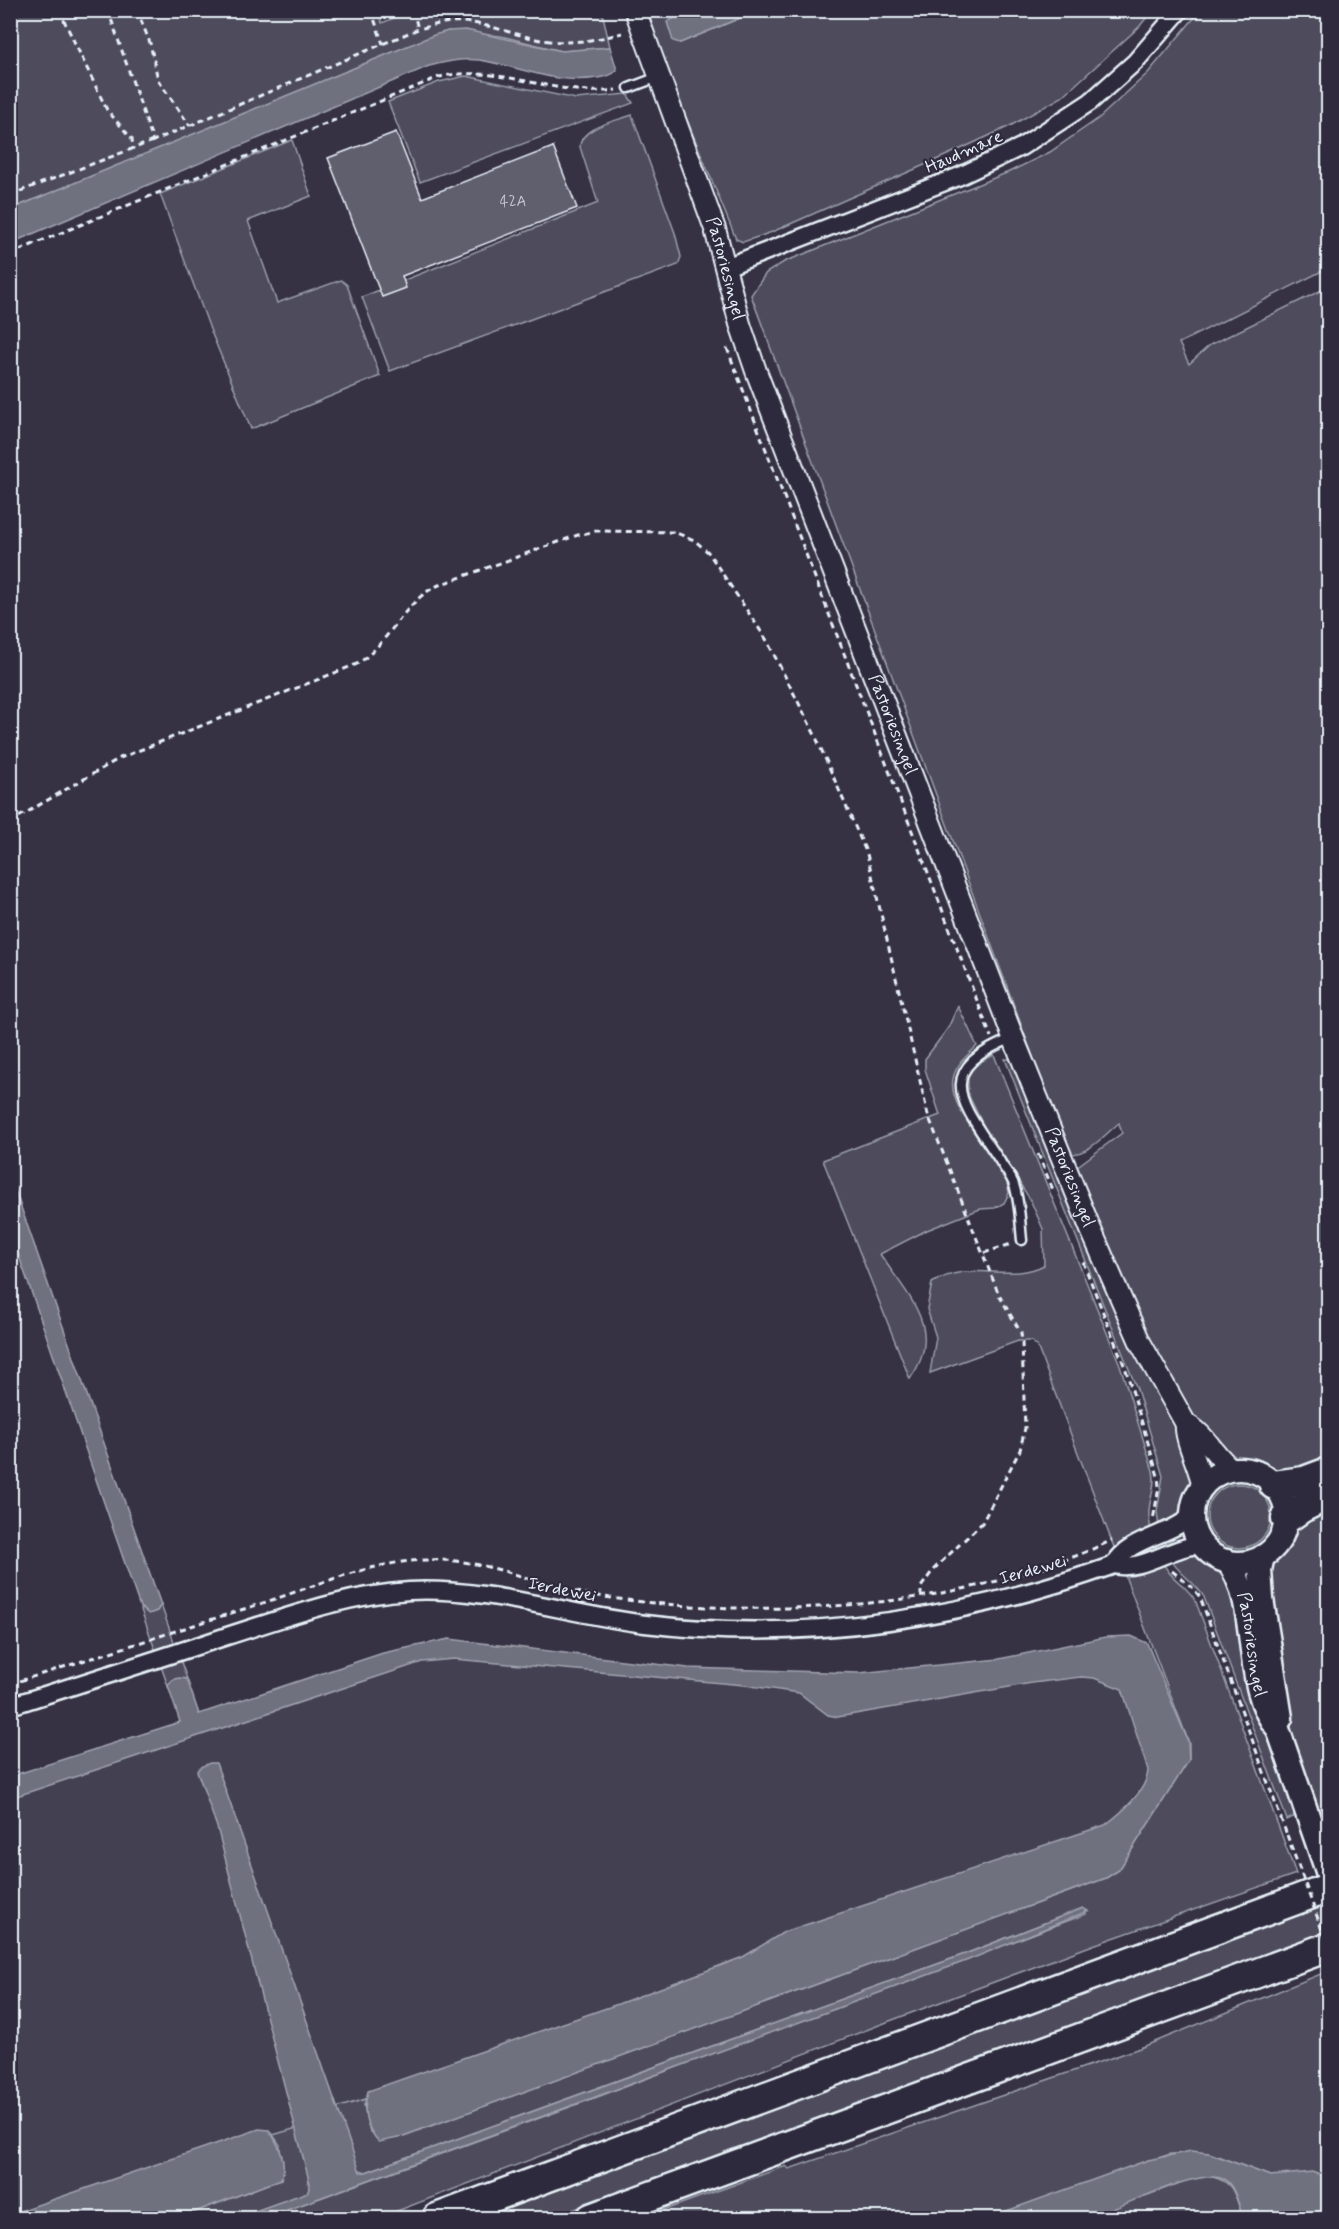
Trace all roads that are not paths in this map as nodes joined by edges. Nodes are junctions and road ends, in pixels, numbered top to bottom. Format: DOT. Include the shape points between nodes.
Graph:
graph roads {
  1 [pos="635,10"];
  2 [pos="1180,10"];
  3 [pos="659,76"];
  4 [pos="629,88"];
  5 [pos="726,267"];
  6 [pos="1013,1037"];
  7 [pos="1022,1240"];
  8 [pos="1186,1424"];
  9 [pos="1233,1470"];
  10 [pos="1329,1472"];
  11 [pos="1274,1485"];
  12 [pos="1203,1487"];
  13 [pos="1329,1495"];
  14 [pos="1192,1515"];
  15 [pos="1286,1519"];
  16 [pos="1202,1545"];
  17 [pos="1263,1556"];
  18 [pos="1227,1561"];
  19 [pos="1114,1565"];
  20 [pos="10,1706"];
  21 [pos="1278,1729"];
  22 [pos="1329,1874"];
  23 [pos="1329,1888"];
  24 [pos="1329,1946"];
  25 [pos="437,2218"];
  26 [pos="591,2218"];
  1 -- 3 [label="street, Pastoriesingel"];
  2 -- 5 [label="street, Haudmare" via="1135,62 1097,95 1021,147 960,176"];
  3 -- 4 [label="lane"];
  3 -- 5 [label="street, Pastoriesingel"];
  5 -- 6 [label="street, Pastoriesingel" via="751,358"];
  6 -- 7 [label="lane" via="978,1054 966,1066 961,1081 962,1096 974,1122 1014,1184"];
  6 -- 8 [label="street, Pastoriesingel" via="1140,1342"];
  8 -- 9 [label="street, Pastoriesingel" via="1196,1429 1216,1456"];
  8 -- 12 [label="street, Pastoriesingel" via="1185,1434"];
  9 -- 11 [label="main road" via="1255,1473"];
  9 -- 12 [label="main road" via="1216,1476"];
  10 -- 11 [label="highway" via="1304,1481"];
  11 -- 15 [label="main road" via="1283,1501"];
  12 -- 14 [label="main road"];
  13 -- 15 [label="highway"];
  14 -- 16 [label="main road"];
  14 -- 19 [label="street, Ierdewei" via="1179,1526 1119,1555"];
  15 -- 17 [label="main road" via="1280,1539"];
  16 -- 18 [label="main road"];
  16 -- 19 [label="street, Ierdewei" via="1187,1546 1124,1567"];
  17 -- 18 [label="main road" via="1245,1562"];
  17 -- 21 [label="main road, Pastoriesingel" via="1260,1584 1281,1715"];
  18 -- 21 [label="main road, Pastoriesingel" via="1239,1583 1268,1718"];
  19 -- 20 [label="street, Ierdewei" via="961,1609 875,1624 784,1630 666,1626 460,1592 387,1593 311,1609"];
  21 -- 22 [label="main road, Pastoriesingel"];
  23 -- 25 [label="highway"];
  24 -- 26 [label="highway"];
}
